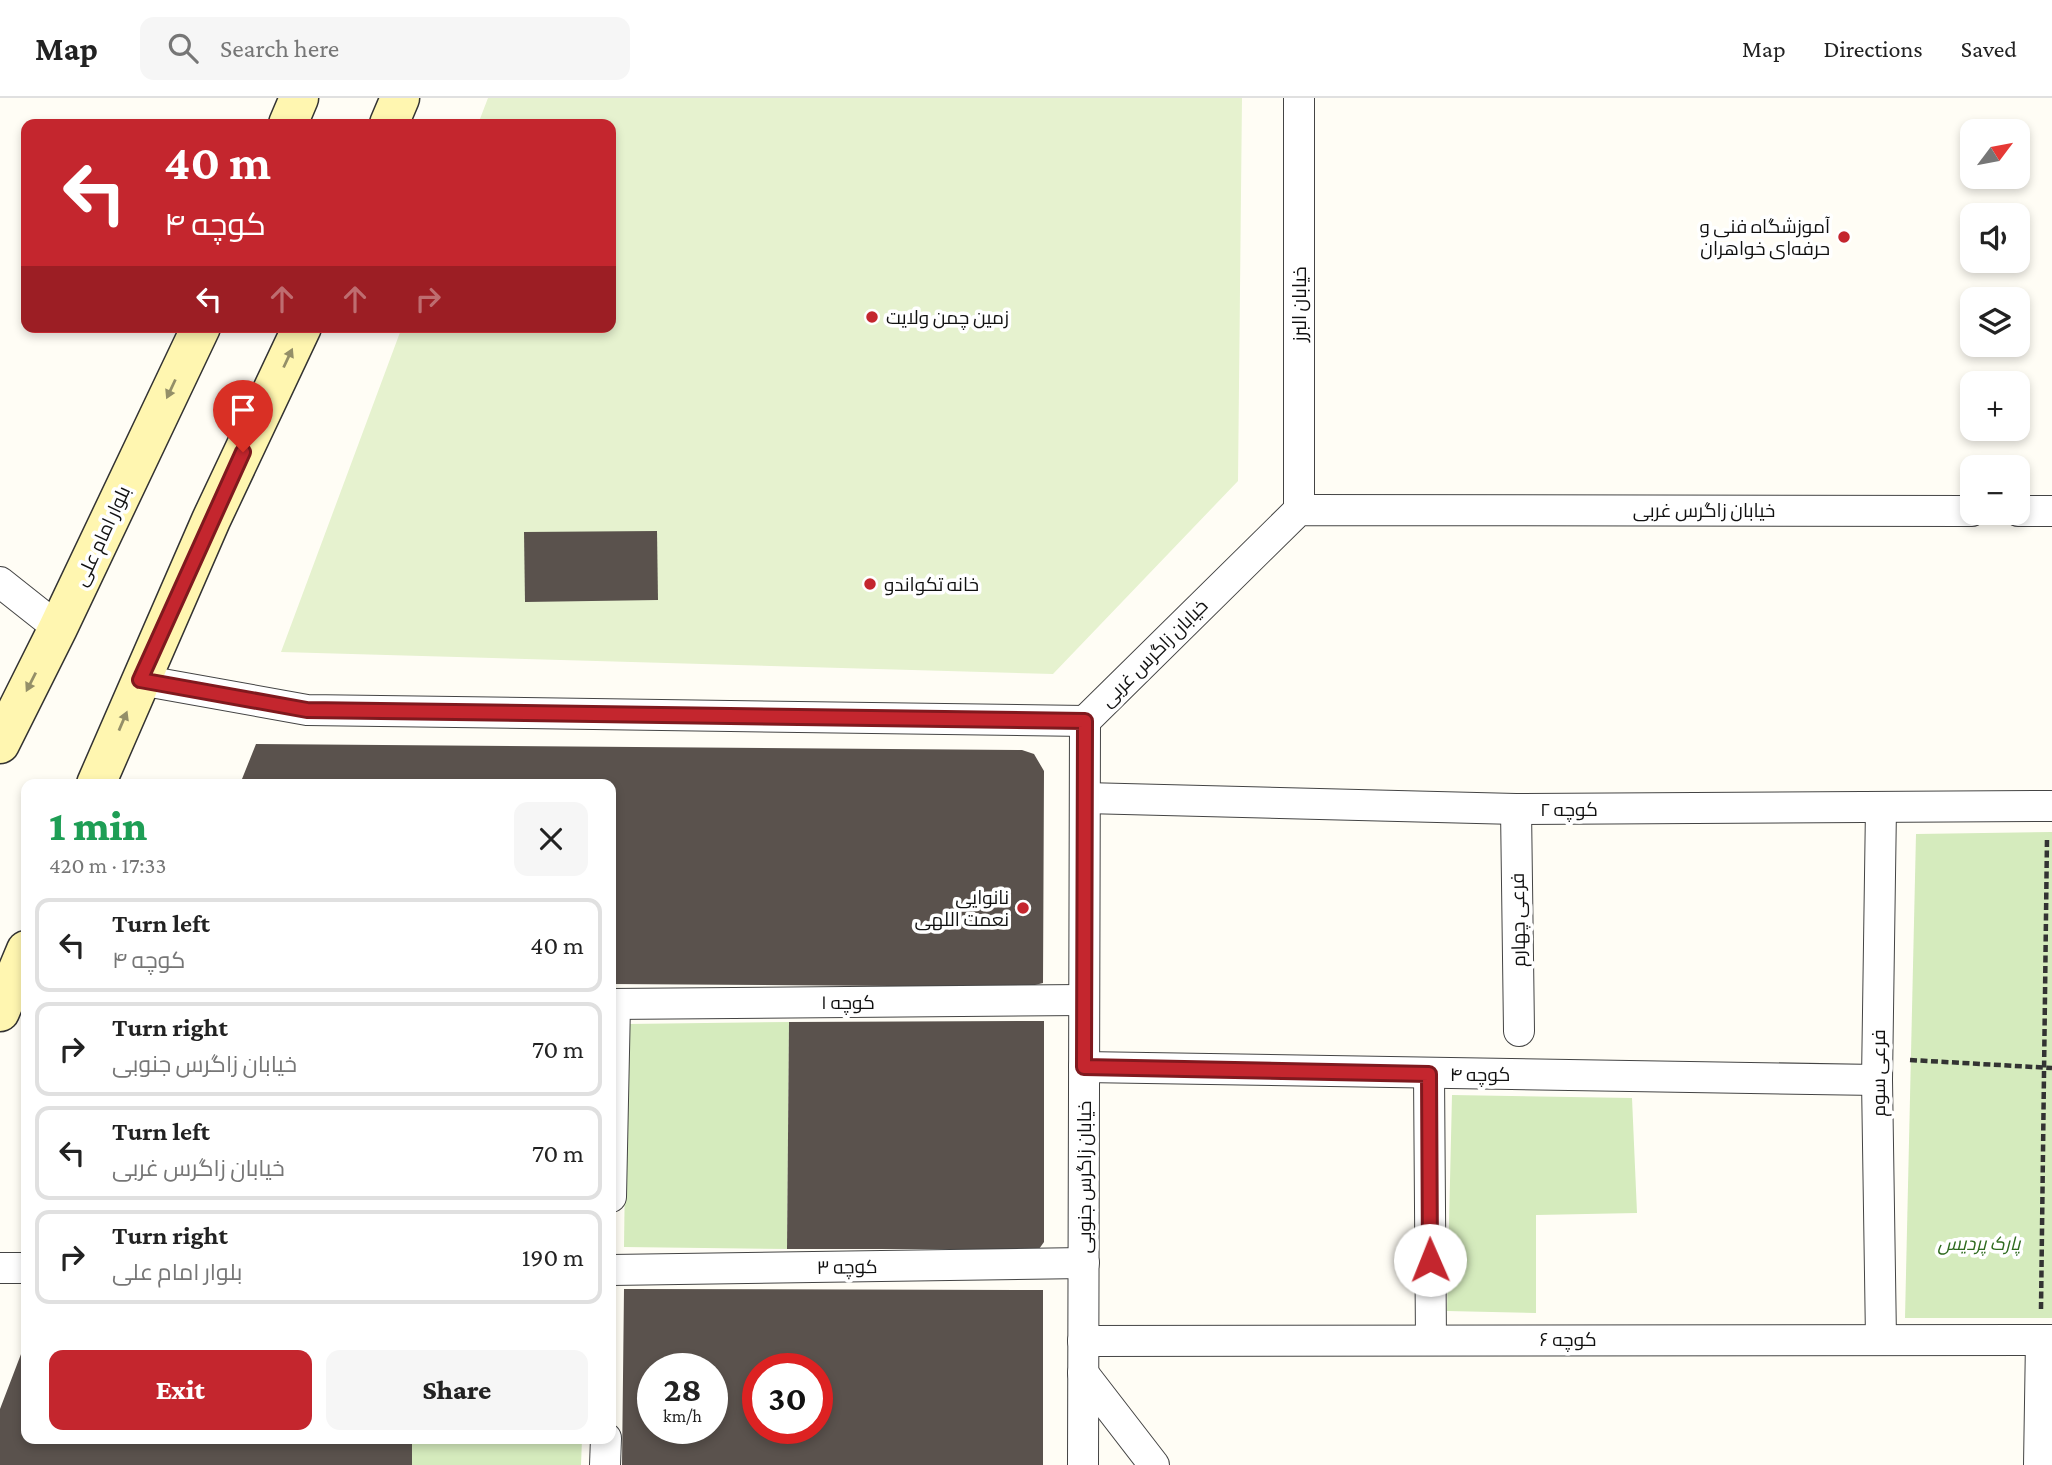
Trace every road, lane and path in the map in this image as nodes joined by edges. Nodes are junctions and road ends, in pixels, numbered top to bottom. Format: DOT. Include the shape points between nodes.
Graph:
graph roads {
  1 [pos="299,98"];
  2 [pos="400,98"];
  3 [pos="1299,98"];
  4 [pos="290,119"];
  5 [pos="391,119"];
  6 [pos="198,333"];
  7 [pos="299,333"];
  8 [pos="1299,510"];
  9 [pos="1960,511"];
  10 [pos="2030,511"];
  11 [pos="2052,511"];
  12 [pos="0,582"];
  13 [pos="58,628"];
  14 [pos="140,680"];
  15 [pos="1085,721"];
  16 [pos="0,744"];
  17 [pos="98,779"];
  18 [pos="1085,798"];
  19 [pos="2049,806"];
  20 [pos="1881,807"];
  21 [pos="1516,809"];
  22 [pos="21,962"];
  23 [pos="1084,1000"];
  24 [pos="616,1004"];
  25 [pos="0,1012"];
  26 [pos="1519,1031"];
  27 [pos="1084,1067"];
  28 [pos="2044,1068"];
  29 [pos="2052,1068"];
  30 [pos="1877,1069"];
  31 [pos="1429,1074"];
  32 [pos="1084,1264"];
  33 [pos="0,1268"];
  34 [pos="21,1268"];
  35 [pos="616,1270"];
  36 [pos="1881,1339"];
  37 [pos="1431,1340"];
  38 [pos="2046,1340"];
  39 [pos="1083,1341"];
  40 [pos="1083,1373"];
  41 [pos="606,1444"];
  42 [pos="605,1465"];
  43 [pos="1083,1465"];
  44 [pos="1154,1465"];
  45 [pos="2039,1465"];
  1 -- 4 [label="street"];
  2 -- 5 [label="street"];
  3 -- 8 [label="street, خیابان البرز"];
  6 -- 13 [label="street, بلوار امام علی, one-way"];
  14 -- 7 [label="street, one-way"];
  8 -- 9 [label="street, خیابان زاگرس غربی"];
  8 -- 15 [label="street, خیابان زاگرس غربی"];
  10 -- 11 [label="street"];
  12 -- 13 [label="street"];
  13 -- 16 [label="street, بلوار امام علی, one-way"];
  14 -- 15 [label="street, خیابان زاگرس غربی" via="307,710"];
  17 -- 14 [label="street, one-way"];
  15 -- 18 [label="street, خیابان زاگرس جنوبی"];
  18 -- 21 [label="street, کوچه ۲"];
  18 -- 23 [label="street, خیابان زاگرس جنوبی"];
  19 -- 20 [label="street, کوچه ۲"];
  19 -- 28 [label="path"];
  20 -- 21 [label="street, کوچه ۲"];
  20 -- 30 [label="street, فرعی سوم"];
  21 -- 26 [label="street, فرعی چهارم"];
  22 -- 25 [label="street"];
  23 -- 24 [label="street, کوچه ۱"];
  23 -- 27 [label="street, خیابان زاگرس جنوبی"];
  27 -- 31 [label="street, کوچه ۴"];
  27 -- 32 [label="street, خیابان زاگرس جنوبی"];
  28 -- 29 [label="path"];
  28 -- 30 [label="path"];
  28 -- 38 [label="path"];
  30 -- 31 [label="street, کوچه ۴"];
  30 -- 36 [label="street, فرعی سوم"];
  31 -- 37 [label="street"];
  32 -- 35 [label="street, کوچه ۳"];
  32 -- 39 [label="street, خیابان زاگرس جنوبی"];
  33 -- 34 [label="street"];
  36 -- 37 [label="street, کوچه ۶"];
  36 -- 38 [label="street, کوچه ۶"];
  37 -- 39 [label="street, کوچه ۶"];
  38 -- 45 [label="street"];
  39 -- 40 [label="street, خیابان زاگرس جنوبی"];
  40 -- 43 [label="street, خیابان زاگرس جنوبی"];
  40 -- 44 [label="street"];
  41 -- 42 [label="street"];
}
